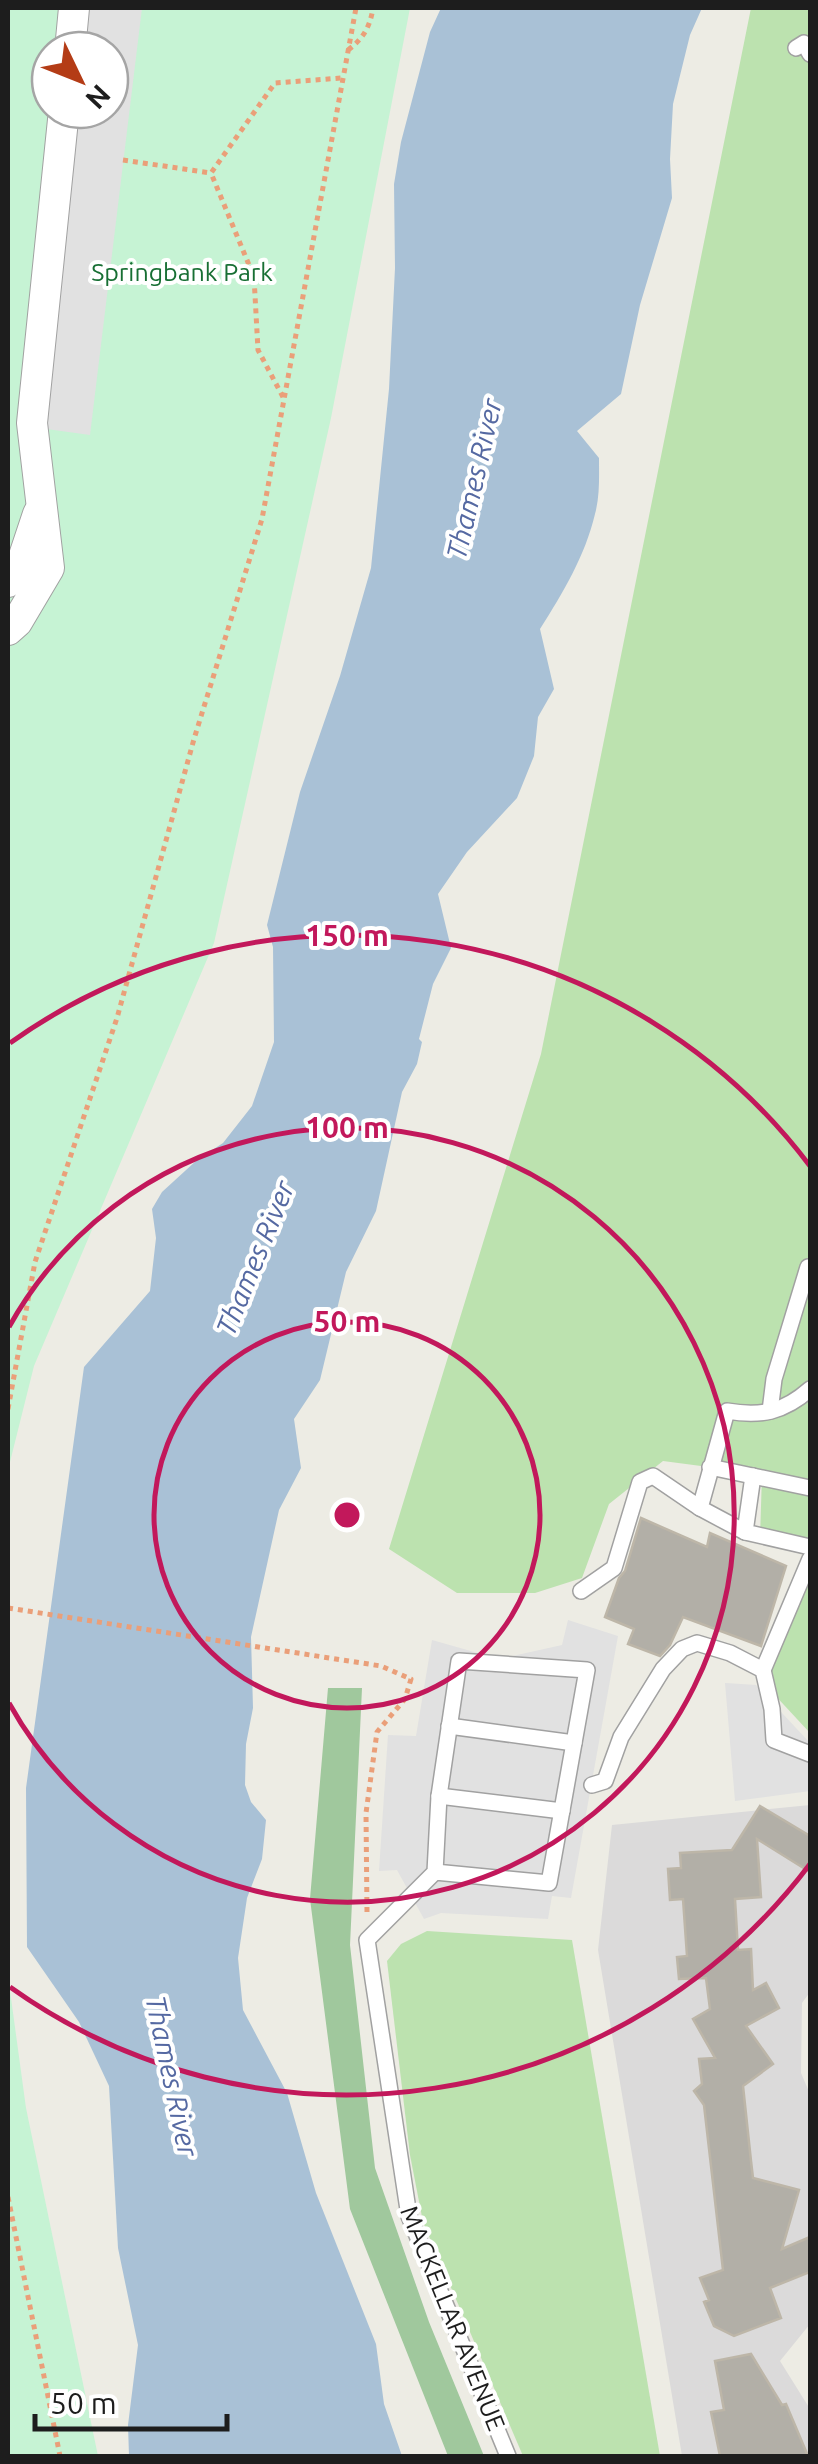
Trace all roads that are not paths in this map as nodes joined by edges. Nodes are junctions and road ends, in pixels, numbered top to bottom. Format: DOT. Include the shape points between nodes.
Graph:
graph roads {
  1 [pos="62,130"];
  2 [pos="42,502"];
  3 [pos="8,582"];
  4 [pos="8,630"];
  5 [pos="808,1267"];
  6 [pos="810,1390"];
  7 [pos="770,1411"];
  8 [pos="710,1467"];
  9 [pos="753,1476"];
  10 [pos="810,1488"];
  11 [pos="700,1508"];
  12 [pos="745,1532"];
  13 [pos="810,1547"];
  14 [pos="810,1559"];
  15 [pos="581,1591"];
  16 [pos="763,1670"];
  17 [pos="449,1726"];
  18 [pos="574,1743"];
  19 [pos="810,1754"];
  20 [pos="592,1785"];
  21 [pos="439,1796"];
  22 [pos="562,1811"];
  23 [pos="435,1872"];
  24 [pos="508,2456"];
  1 -- 2 [label="street" via="32,423"];
  2 -- 3 [label="street" via="22,562"];
  2 -- 4 [label="street" via="48,568"];
  5 -- 7 [label="lane"];
  6 -- 7 [label="lane" via="792,1406"];
  7 -- 8 [label="lane" via="727,1411"];
  8 -- 9 [label="lane"];
  8 -- 11 [label="lane"];
  9 -- 10 [label="lane"];
  9 -- 12 [label="lane"];
  11 -- 12 [label="lane"];
  11 -- 15 [label="lane" via="653,1476 640,1482 614,1568"];
  12 -- 13 [label="lane"];
  14 -- 16 [label="lane"];
  16 -- 19 [label="lane" via="774,1740"];
  16 -- 20 [label="lane" via="698,1643 682,1649 621,1738 605,1781"];
  17 -- 18 [label="lane"];
  17 -- 18 [label="lane" via="458,1661 587,1670"];
  17 -- 21 [label="lane"];
  18 -- 22 [label="lane"];
  21 -- 22 [label="lane"];
  21 -- 23 [label="lane"];
  22 -- 23 [label="lane" via="549,1884"];
  23 -- 24 [label="lane, MACKELLAR AVENUE" via="367,1940 408,2216"];
}
